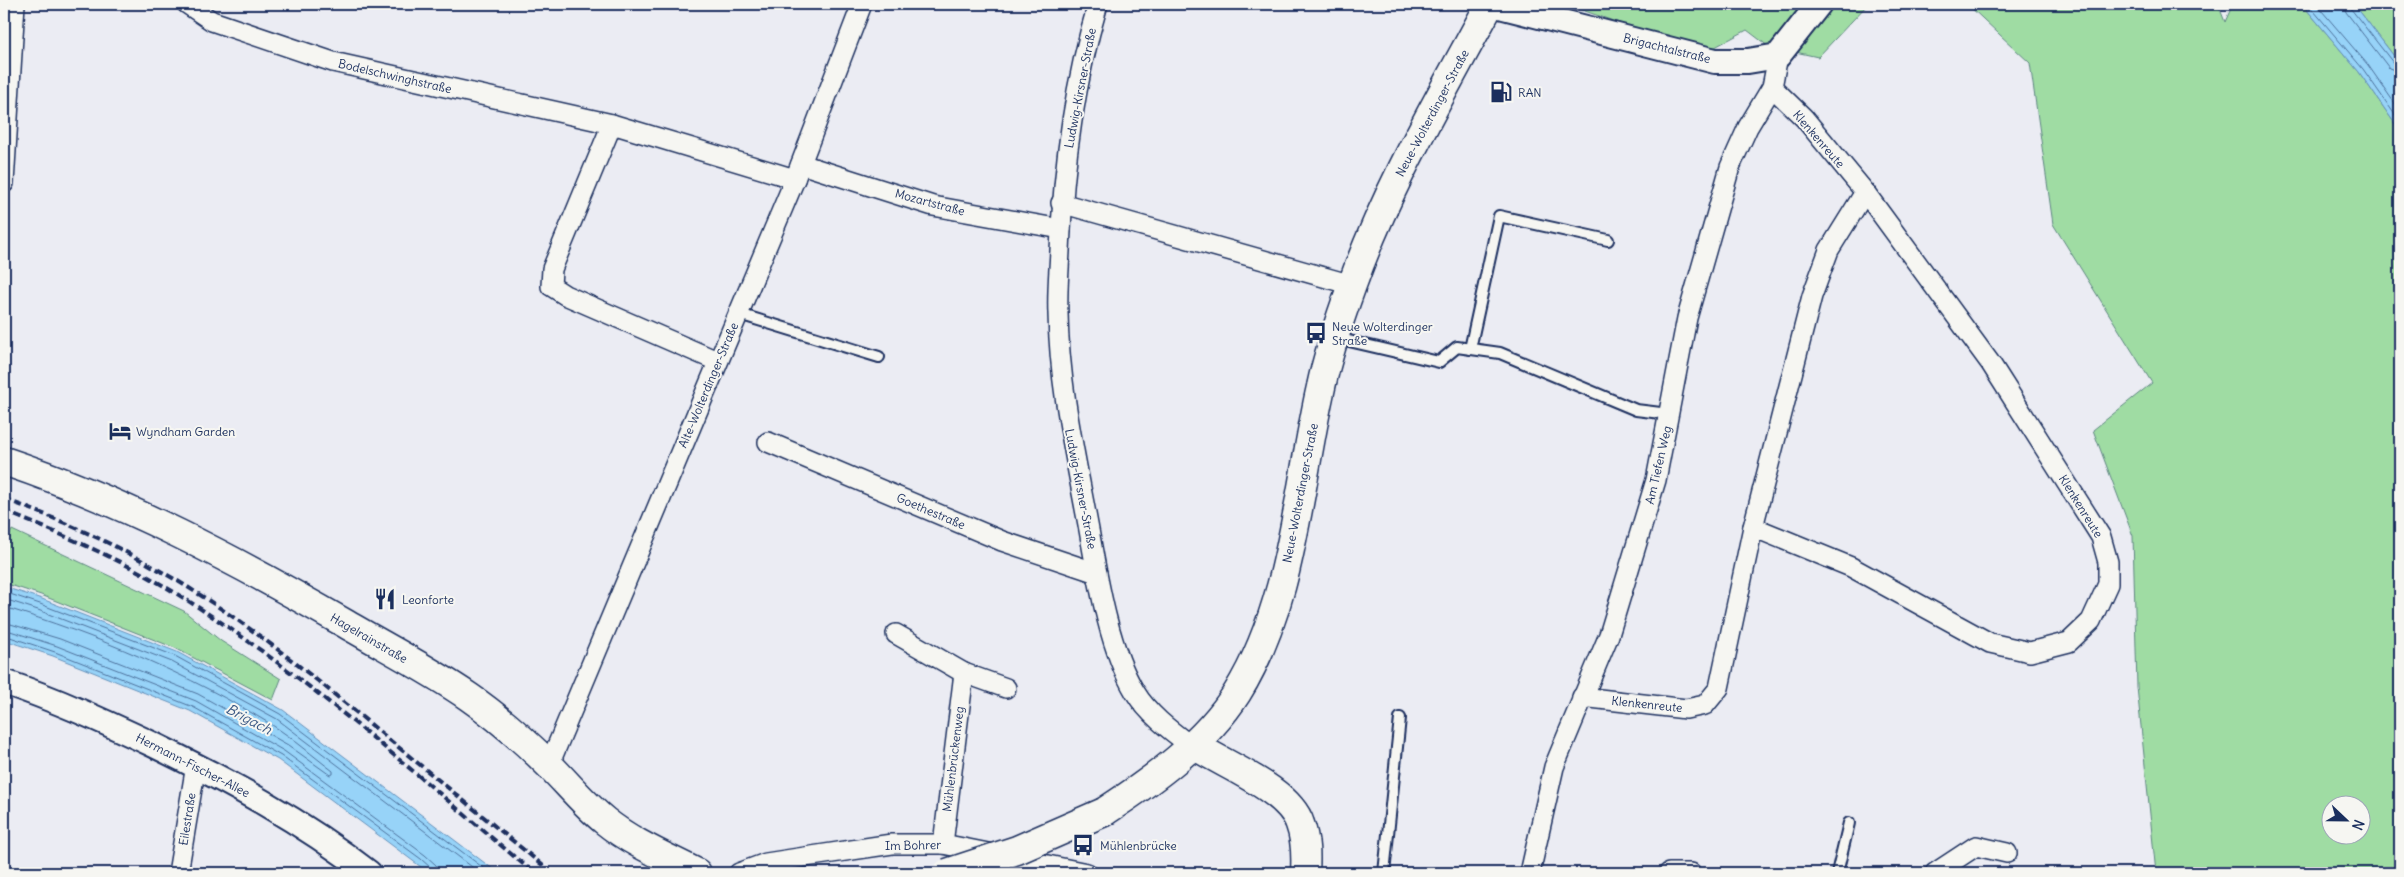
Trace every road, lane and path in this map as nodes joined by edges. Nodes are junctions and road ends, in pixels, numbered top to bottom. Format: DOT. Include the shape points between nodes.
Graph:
graph roads {
  1 [pos="15,4"];
  2 [pos="187,4"];
  3 [pos="862,4"];
  4 [pos="1098,4"];
  5 [pos="1491,4"];
  6 [pos="1819,4"];
  7 [pos="1778,56"];
  8 [pos="1772,87"];
  9 [pos="612,124"];
  10 [pos="798,171"];
  11 [pos="4,183"];
  12 [pos="1865,192"];
  13 [pos="1061,203"];
  14 [pos="1061,229"];
  15 [pos="1608,240"];
  16 [pos="1352,285"];
  17 [pos="739,314"];
  18 [pos="1335,338"];
  19 [pos="1470,349"];
  20 [pos="879,357"];
  21 [pos="717,361"];
  22 [pos="1669,414"];
  23 [pos="768,442"];
  24 [pos="4,461"];
  25 [pos="1753,528"];
  26 [pos="1097,573"];
  27 [pos="896,634"];
  28 [pos="964,673"];
  29 [pos="4,682"];
  30 [pos="1006,688"];
  31 [pos="1582,697"];
  32 [pos="1400,718"];
  33 [pos="1190,746"];
  34 [pos="196,765"];
  35 [pos="549,765"];
  36 [pos="1850,822"];
  37 [pos="942,844"];
  38 [pos="2006,853"];
  39 [pos="178,873"];
  40 [pos="368,873"];
  41 [pos="697,873"];
  42 [pos="739,873"];
  43 [pos="948,873"];
  44 [pos="1087,873"];
  45 [pos="1304,873"];
  46 [pos="1384,873"];
  47 [pos="1530,873"];
  48 [pos="1670,873"];
  49 [pos="1691,873"];
  50 [pos="1837,873"];
  51 [pos="1935,873"];
  1 -- 11 [label="street"];
  2 -- 9 [label="street, Bodelschwinghstraße" via="212,21 333,62"];
  3 -- 10 [label="street, Alte-Wolterdinger-Straße"];
  4 -- 13 [label="street, Ludwig-Kirsner-Straße" via="1070,124"];
  5 -- 7 [label="street, Brigachtalstraße" via="1715,61 1748,61"];
  5 -- 16 [label="main road, Neue-Wolterdinger-Straße" via="1390,191"];
  6 -- 7 [label="street"];
  7 -- 8 [label="street, Am Tiefen Weg"];
  8 -- 12 [label="street, Klenkenreute" via="1804,118"];
  8 -- 22 [label="street, Am Tiefen Weg" via="1748,127 1730,167 1687,318"];
  9 -- 10 [label="street, Bodelschwinghstraße"];
  9 -- 21 [label="street" via="552,269 551,286"];
  10 -- 14 [label="street, Mozartstraße" via="933,206"];
  10 -- 17 [label="street, Alte-Wolterdinger-Straße"];
  12 -- 25 [label="street, Klenkenreute" via="1829,250 1812,296"];
  12 -- 25 [label="street, Klenkenreute" via="1991,364 2102,537 2108,562 2108,584 2091,621 2069,642 2030,652 1990,643 1851,568"];
  13 -- 14 [label="street, Ludwig-Kirsner-Straße"];
  13 -- 16 [label="street"];
  14 -- 26 [label="street, Ludwig-Kirsner-Straße" via="1058,314 1067,412"];
  15 -- 19 [label="lane" via="1499,216"];
  16 -- 18 [label="main road, Neue-Wolterdinger-Straße"];
  17 -- 20 [label="lane"];
  17 -- 21 [label="street, Alte-Wolterdinger-Straße"];
  18 -- 19 [label="lane" via="1439,362 1457,347"];
  18 -- 33 [label="main road, Neue-Wolterdinger-Straße" via="1321,386 1292,545 1269,628 1238,692"];
  19 -- 22 [label="lane" via="1500,353 1636,410"];
  21 -- 35 [label="street, Alte-Wolterdinger-Straße"];
  22 -- 31 [label="street, Am Tiefen Weg" via="1656,480 1630,573 1609,635"];
  23 -- 26 [label="street, Goethestraße" via="1002,541"];
  24 -- 35 [label="main road, Hagelrainstraße" via="116,504 302,599 469,697"];
  25 -- 31 [label="street, Klenkenreute" via="1719,688 1705,705 1686,709"];
  26 -- 33 [label="street, Ludwig-Kirsner-Straße" via="1114,641 1135,693 1152,713"];
  27 -- 28 [label="street"];
  28 -- 30 [label="street"];
  28 -- 37 [label="street, Mühlenbrückenweg"];
  29 -- 34 [label="street, Hermann-Fischer-Allee" via="81,712"];
  31 -- 47 [label="street, Am Tiefen Weg" via="1554,767"];
  32 -- 46 [label="lane"];
  33 -- 43 [label="main road, Neue-Wolterdinger-Straße, bridge" via="1144,786 1104,812 1017,850"];
  33 -- 45 [label="main road" via="1279,795 1289,806 1300,823 1306,850"];
  34 -- 39 [label="street, Eilestraße"];
  34 -- 40 [label="street, Hermann-Fischer-Allee" via="272,806 331,844"];
  35 -- 41 [label="main road, Hagelrainstraße" via="604,820 627,837"];
  36 -- 50 [label="lane"];
  37 -- 42 [label="street, Im Bohrer" via="892,844 766,863"];
  37 -- 44 [label="street, Im Bohrer"];
  38 -- 51 [label="street" via="1976,846"];
  48 -- 49 [label="street"];
}
